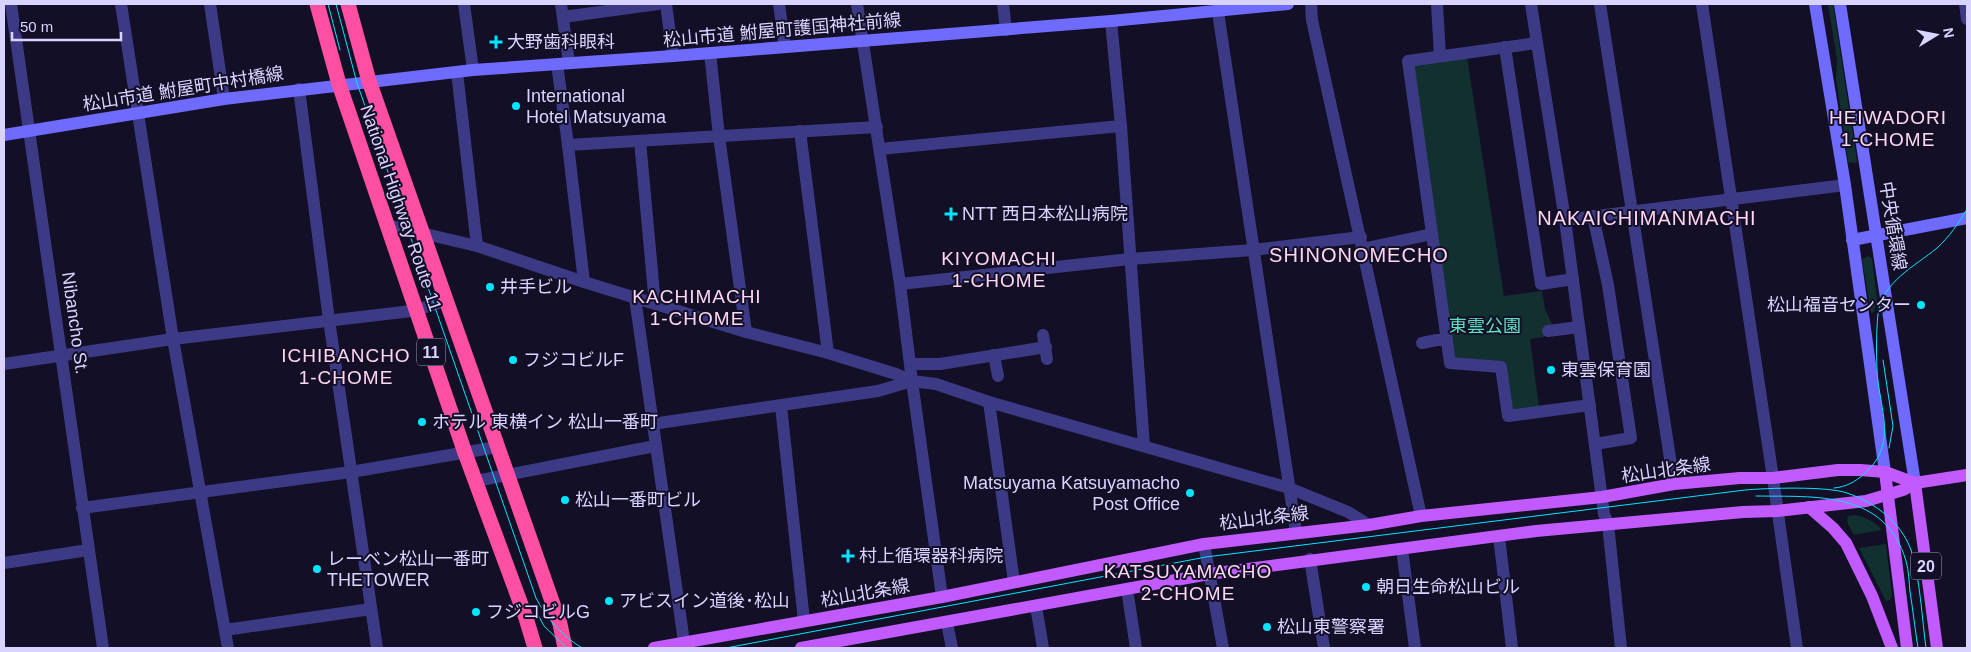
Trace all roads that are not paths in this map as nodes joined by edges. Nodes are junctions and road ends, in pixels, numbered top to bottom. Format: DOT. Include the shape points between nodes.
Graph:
graph roads {
  1 [pos="122,4"];
  2 [pos="210,4"];
  3 [pos="317,4"];
  4 [pos="348,4"];
  5 [pos="464,4"];
  6 [pos="658,4"];
  7 [pos="666,4"];
  8 [pos="779,4"];
  9 [pos="857,4"];
  10 [pos="1003,4"];
  11 [pos="1288,4"];
  12 [pos="1311,4"];
  13 [pos="1437,4"];
  14 [pos="1532,4"];
  15 [pos="1600,4"];
  16 [pos="1702,4"];
  17 [pos="1815,4"];
  18 [pos="1840,4"];
  19 [pos="1965,4"];
  20 [pos="562,10"];
  21 [pos="9,12"];
  22 [pos="1218,12"];
  23 [pos="1967,19"];
  24 [pos="1111,21"];
  25 [pos="1006,30"];
  26 [pos="862,40"];
  27 [pos="1537,43"];
  28 [pos="785,46"];
  29 [pos="1505,47"];
  30 [pos="710,53"];
  31 [pos="673,56"];
  32 [pos="1440,56"];
  33 [pos="563,64"];
  34 [pos="473,70"];
  35 [pos="457,72"];
  36 [pos="369,82"];
  37 [pos="339,84"];
  38 [pos="299,89"];
  39 [pos="224,99"];
  40 [pos="138,113"];
  41 [pos="1121,126"];
  42 [pos="877,127"];
  43 [pos="30,130"];
  44 [pos="800,131"];
  45 [pos="4,135"];
  46 [pos="719,136"];
  47 [pos="640,141"];
  48 [pos="568,145"];
  49 [pos="880,149"];
  50 [pos="1868,181"];
  51 [pos="1845,185"];
  52 [pos="1732,199"];
  53 [pos="1631,212"];
  54 [pos="1593,216"];
  55 [pos="1967,218"];
  56 [pos="1565,220"];
  57 [pos="387,225"];
  58 [pos="421,233"];
  59 [pos="1432,234"];
  60 [pos="1877,236"];
  61 [pos="1852,240"];
  62 [pos="1361,243"];
  63 [pos="477,246"];
  64 [pos="1253,250"];
  65 [pos="1130,259"];
  66 [pos="1573,279"];
  67 [pos="584,282"];
  68 [pos="900,284"];
  69 [pos="635,298"];
  70 [pos="445,301"];
  71 [pos="655,304"];
  72 [pos="416,310"];
  73 [pos="329,320"];
  74 [pos="1579,327"];
  75 [pos="1548,331"];
  76 [pos="746,332"];
  77 [pos="174,339"];
  78 [pos="1447,340"];
  79 [pos="1422,343"];
  80 [pos="1045,347"];
  81 [pos="828,353"];
  82 [pos="994,356"];
  83 [pos="62,357"];
  84 [pos="4,364"];
  85 [pos="910,364"];
  86 [pos="998,376"];
  87 [pos="912,381"];
  88 [pos="989,402"];
  89 [pos="781,406"];
  90 [pos="1590,406"];
  91 [pos="652,424"];
  92 [pos="1595,444"];
  93 [pos="655,446"];
  94 [pos="1144,446"];
  95 [pos="496,447"];
  96 [pos="465,453"];
  97 [pos="351,472"];
  98 [pos="1885,472"];
  99 [pos="506,475"];
  100 [pos="1967,475"];
  101 [pos="1773,478"];
  102 [pos="476,481"];
  103 [pos="1916,483"];
  104 [pos="1674,484"];
  105 [pos="1289,488"];
  106 [pos="200,493"];
  107 [pos="1888,495"];
  108 [pos="1602,497"];
  109 [pos="1809,507"];
  110 [pos="82,508"];
  111 [pos="1777,511"];
  112 [pos="1421,516"];
  113 [pos="1369,524"];
  114 [pos="1608,524"];
  115 [pos="1296,532"];
  116 [pos="1499,536"];
  117 [pos="1204,544"];
  118 [pos="1402,548"];
  119 [pos="88,550"];
  120 [pos="1310,559"];
  121 [pos="4,563"];
  122 [pos="1208,574"];
  123 [pos="1014,582"];
  124 [pos="1127,589"];
  125 [pos="942,597"];
  126 [pos="1036,606"];
  127 [pos="371,609"];
  128 [pos="804,621"];
  129 [pos="947,623"];
  130 [pos="225,630"];
  131 [pos="684,642"];
  132 [pos="103,648"];
  133 [pos="228,648"];
  134 [pos="377,648"];
  135 [pos="535,648"];
  136 [pos="565,648"];
  137 [pos="654,648"];
  138 [pos="802,648"];
  139 [pos="952,648"];
  140 [pos="1043,648"];
  141 [pos="1136,648"];
  142 [pos="1223,648"];
  143 [pos="1324,648"];
  144 [pos="1415,648"];
  145 [pos="1512,648"];
  146 [pos="1621,648"];
  147 [pos="1797,648"];
  148 [pos="1892,648"];
  149 [pos="1907,648"];
  150 [pos="1936,648"];
  1 -- 40 [label="street"];
  2 -- 39 [label="street"];
  3 -- 37 [label="highway, National Highway Route 11 / 11"];
  4 -- 36 [label="highway, National Highway Route 11 / 11"];
  5 -- 34 [label="street"];
  6 -- 20 [label="street"];
  7 -- 31 [label="street"];
  8 -- 28 [label="street"];
  9 -- 26 [label="street"];
  10 -- 25 [label="street"];
  11 -- 22 [label="street, 松山市道 鮒屋町護国神社前線"];
  12 -- 62 [label="street"];
  13 -- 32 [label="street"];
  14 -- 27 [label="street"];
  15 -- 53 [label="street"];
  16 -- 52 [label="street"];
  17 -- 51 [label="street"];
  18 -- 50 [label="street, 中央循環線"];
  19 -- 23 [label="street"];
  20 -- 33 [label="street"];
  21 -- 43 [label="street, Nibancho St."];
  22 -- 24 [label="street, 松山市道 鮒屋町護国神社前線"];
  22 -- 64 [label="street"];
  24 -- 25 [label="street, 松山市道 鮒屋町護国神社前線"];
  24 -- 41 [label="street"];
  25 -- 26 [label="street, 松山市道 鮒屋町護国神社前線"];
  26 -- 28 [label="street, 松山市道 鮒屋町護国神社前線"];
  26 -- 42 [label="street"];
  27 -- 29 [label="street"];
  27 -- 56 [label="street"];
  28 -- 30 [label="street, 松山市道 鮒屋町護国神社前線"];
  29 -- 32 [label="street"];
  29 -- 66 [label="street" via="1541,284"];
  30 -- 31 [label="street, 松山市道 鮒屋町護国神社前線"];
  30 -- 46 [label="street"];
  31 -- 33 [label="street, 松山市道 鮒屋町護国神社前線"];
  32 -- 59 [label="street" via="1408,61"];
  33 -- 34 [label="street, 松山市道 鮒屋町護国神社前線"];
  33 -- 48 [label="street"];
  34 -- 35 [label="street, 松山市道 鮒屋町護国神社前線"];
  35 -- 36 [label="street, 松山市道 鮒屋町護国神社前線"];
  35 -- 63 [label="street"];
  36 -- 37 [label="street, 松山市道 鮒屋町中村橋線"];
  36 -- 58 [label="highway, National Highway Route 11 / 11"];
  37 -- 38 [label="street, 松山市道 鮒屋町中村橋線"];
  37 -- 57 [label="highway, National Highway Route 11 / 11"];
  38 -- 39 [label="street, 松山市道 鮒屋町中村橋線"];
  38 -- 73 [label="street"];
  39 -- 40 [label="street, 松山市道 鮒屋町中村橋線"];
  40 -- 43 [label="street, 松山市道 鮒屋町中村橋線"];
  40 -- 77 [label="street"];
  41 -- 49 [label="street"];
  41 -- 65 [label="street"];
  42 -- 44 [label="street"];
  42 -- 49 [label="street"];
  43 -- 45 [label="street, 松山市道 鮒屋町中村橋線"];
  43 -- 83 [label="street, Nibancho St."];
  44 -- 46 [label="street"];
  44 -- 81 [label="street"];
  46 -- 47 [label="street"];
  46 -- 76 [label="street"];
  47 -- 48 [label="street"];
  47 -- 71 [label="street"];
  48 -- 67 [label="street"];
  49 -- 68 [label="street"];
  50 -- 51 [label="street"];
  50 -- 60 [label="street, 中央循環線"];
  51 -- 52 [label="street"];
  51 -- 61 [label="street"];
  52 -- 53 [label="street"];
  52 -- 101 [label="street"];
  53 -- 54 [label="street"];
  53 -- 104 [label="street"];
  54 -- 56 [label="street"];
  54 -- 92 [label="street" via="1608,286 1631,438"];
  55 -- 60 [label="street"];
  56 -- 66 [label="street"];
  57 -- 58 [label="street"];
  57 -- 72 [label="highway, National Highway Route 11 / 11"];
  58 -- 63 [label="street"];
  58 -- 70 [label="highway, National Highway Route 11 / 11"];
  59 -- 62 [label="street"];
  59 -- 78 [label="street"];
  60 -- 61 [label="street"];
  60 -- 103 [label="street, 中央循環線"];
  61 -- 98 [label="street"];
  62 -- 64 [label="street"];
  62 -- 112 [label="street"];
  63 -- 67 [label="street"];
  64 -- 65 [label="street"];
  64 -- 105 [label="street"];
  65 -- 68 [label="street"];
  65 -- 94 [label="street"];
  66 -- 74 [label="street"];
  67 -- 69 [label="street"];
  68 -- 85 [label="street"];
  69 -- 71 [label="street"];
  69 -- 91 [label="street"];
  70 -- 72 [label="street"];
  70 -- 95 [label="highway, National Highway Route 11 / 11"];
  71 -- 76 [label="street"];
  72 -- 73 [label="street"];
  72 -- 96 [label="highway, National Highway Route 11 / 11"];
  73 -- 77 [label="street"];
  73 -- 97 [label="street"];
  74 -- 75 [label="street"];
  74 -- 90 [label="street"];
  76 -- 81 [label="street"];
  77 -- 83 [label="street"];
  77 -- 106 [label="street"];
  78 -- 79 [label="street"];
  78 -- 90 [label="street" via="1450,363 1501,367 1508,416"];
  80 -- 82 [label="street"];
  81 -- 87 [label="street"];
  82 -- 85 [label="street" via="940,364"];
  82 -- 86 [label="street"];
  83 -- 84 [label="street"];
  83 -- 110 [label="street, Nibancho St."];
  85 -- 87 [label="street"];
  87 -- 88 [label="street" via="936,384"];
  87 -- 89 [label="street" via="878,391"];
  87 -- 125 [label="street"];
  88 -- 94 [label="street"];
  88 -- 123 [label="street"];
  89 -- 91 [label="street"];
  89 -- 128 [label="street"];
  90 -- 92 [label="street"];
  91 -- 93 [label="street"];
  92 -- 108 [label="street"];
  93 -- 99 [label="street"];
  93 -- 131 [label="street"];
  94 -- 105 [label="street"];
  95 -- 96 [label="street"];
  95 -- 99 [label="highway, National Highway Route 11 / 11"];
  96 -- 97 [label="street"];
  96 -- 102 [label="highway, National Highway Route 11 / 11"];
  97 -- 106 [label="street"];
  97 -- 127 [label="street"];
  98 -- 101 [label="main road, 松山北条線" via="1838,470"];
  98 -- 103 [label="main road, 松山北条線"];
  98 -- 107 [label="main road, 20"];
  99 -- 102 [label="street"];
  99 -- 136 [label="highway, National Highway Route 11 / 11" via="560,624"];
  100 -- 103 [label="main road, 松山北条線"];
  101 -- 104 [label="main road, 松山北条線"];
  101 -- 111 [label="street"];
  102 -- 135 [label="highway, National Highway Route 11 / 11"];
  103 -- 107 [label="main road, 松山北条線"];
  103 -- 150 [label="main road, 20"];
  104 -- 108 [label="main road, 松山北条線"];
  105 -- 113 [label="street"];
  105 -- 115 [label="street"];
  106 -- 110 [label="street"];
  106 -- 130 [label="street"];
  107 -- 109 [label="main road, 松山北条線" via="1866,501"];
  107 -- 149 [label="main road, 20"];
  108 -- 112 [label="main road, 松山北条線"];
  108 -- 114 [label="street"];
  109 -- 111 [label="main road, 松山北条線"];
  109 -- 148 [label="main road" via="1846,544 1872,596"];
  110 -- 119 [label="street, Nibancho St."];
  111 -- 114 [label="main road, 松山北条線"];
  111 -- 147 [label="street"];
  112 -- 113 [label="main road, 松山北条線"];
  113 -- 115 [label="main road, 松山北条線"];
  114 -- 116 [label="main road, 松山北条線"];
  114 -- 146 [label="street"];
  115 -- 117 [label="main road, 松山北条線"];
  116 -- 118 [label="main road, 松山北条線"];
  116 -- 145 [label="street"];
  117 -- 122 [label="street"];
  117 -- 123 [label="main road, 松山北条線"];
  118 -- 120 [label="main road, 松山北条線"];
  118 -- 144 [label="street"];
  119 -- 121 [label="street"];
  119 -- 132 [label="street, Nibancho St."];
  120 -- 122 [label="main road, 松山北条線"];
  120 -- 143 [label="street"];
  122 -- 124 [label="main road, 松山北条線"];
  122 -- 142 [label="street"];
  123 -- 125 [label="main road, 松山北条線"];
  124 -- 126 [label="main road, 松山北条線"];
  124 -- 141 [label="street"];
  125 -- 128 [label="main road, 松山北条線"];
  126 -- 129 [label="main road, 松山北条線"];
  126 -- 140 [label="street"];
  127 -- 130 [label="street"];
  127 -- 134 [label="street"];
  128 -- 131 [label="main road, 松山北条線"];
  129 -- 138 [label="main road, 松山北条線"];
  129 -- 139 [label="street"];
  130 -- 133 [label="street"];
  131 -- 137 [label="main road, 松山北条線"];
}
